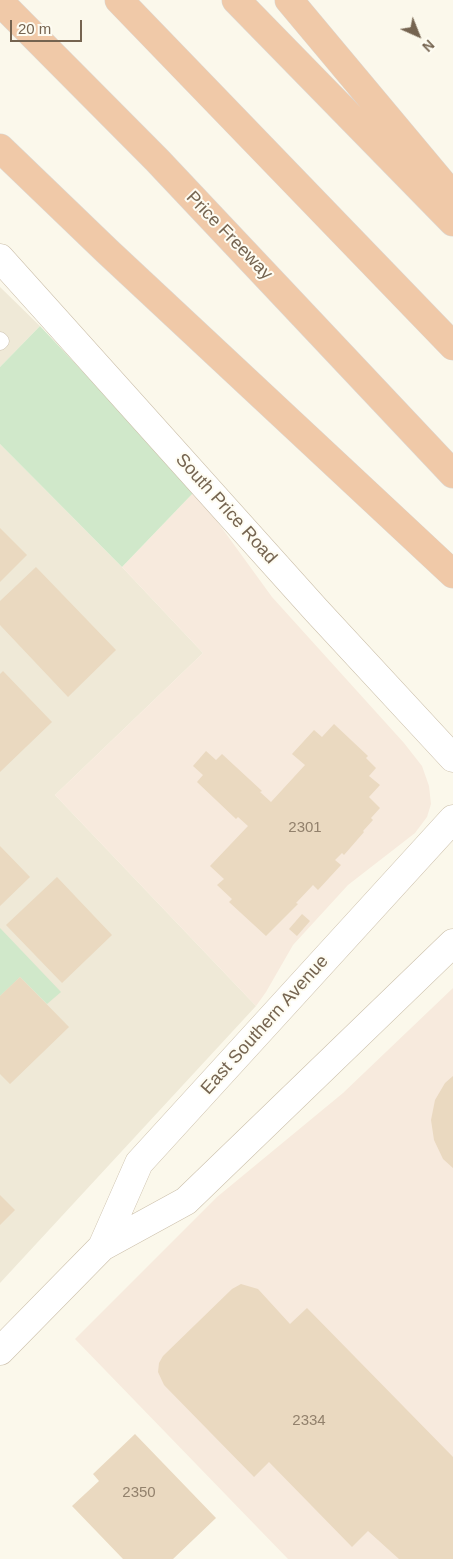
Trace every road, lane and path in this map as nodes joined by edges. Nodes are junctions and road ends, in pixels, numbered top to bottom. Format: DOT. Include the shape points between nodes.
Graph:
graph roads {
  1 [pos="119,0"];
  2 [pos="236,0"];
  3 [pos="289,0"];
  4 [pos="0,2"];
  5 [pos="0,148"];
  6 [pos="453,196"];
  7 [pos="453,222"];
  8 [pos="0,258"];
  9 [pos="0,339"];
  10 [pos="0,343"];
  11 [pos="453,346"];
  12 [pos="453,474"];
  13 [pos="453,574"];
  14 [pos="453,758"];
  15 [pos="453,819"];
  16 [pos="453,943"];
  17 [pos="102,1246"];
  18 [pos="0,1350"];
  1 -- 11 [label="highway"];
  2 -- 7 [label="highway"];
  3 -- 6 [label="highway"];
  4 -- 12 [label="highway, Price Freeway" via="157,160"];
  5 -- 13 [label="highway"];
  8 -- 14 [label="main road, South Price Road"];
  9 -- 10 [label="lane"];
  15 -- 17 [label="main road, East Southern Avenue" via="139,1163"];
  16 -- 17 [label="main road, East Southern Avenue" via="186,1201"];
  17 -- 18 [label="main road, East Southern Avenue"];
}
